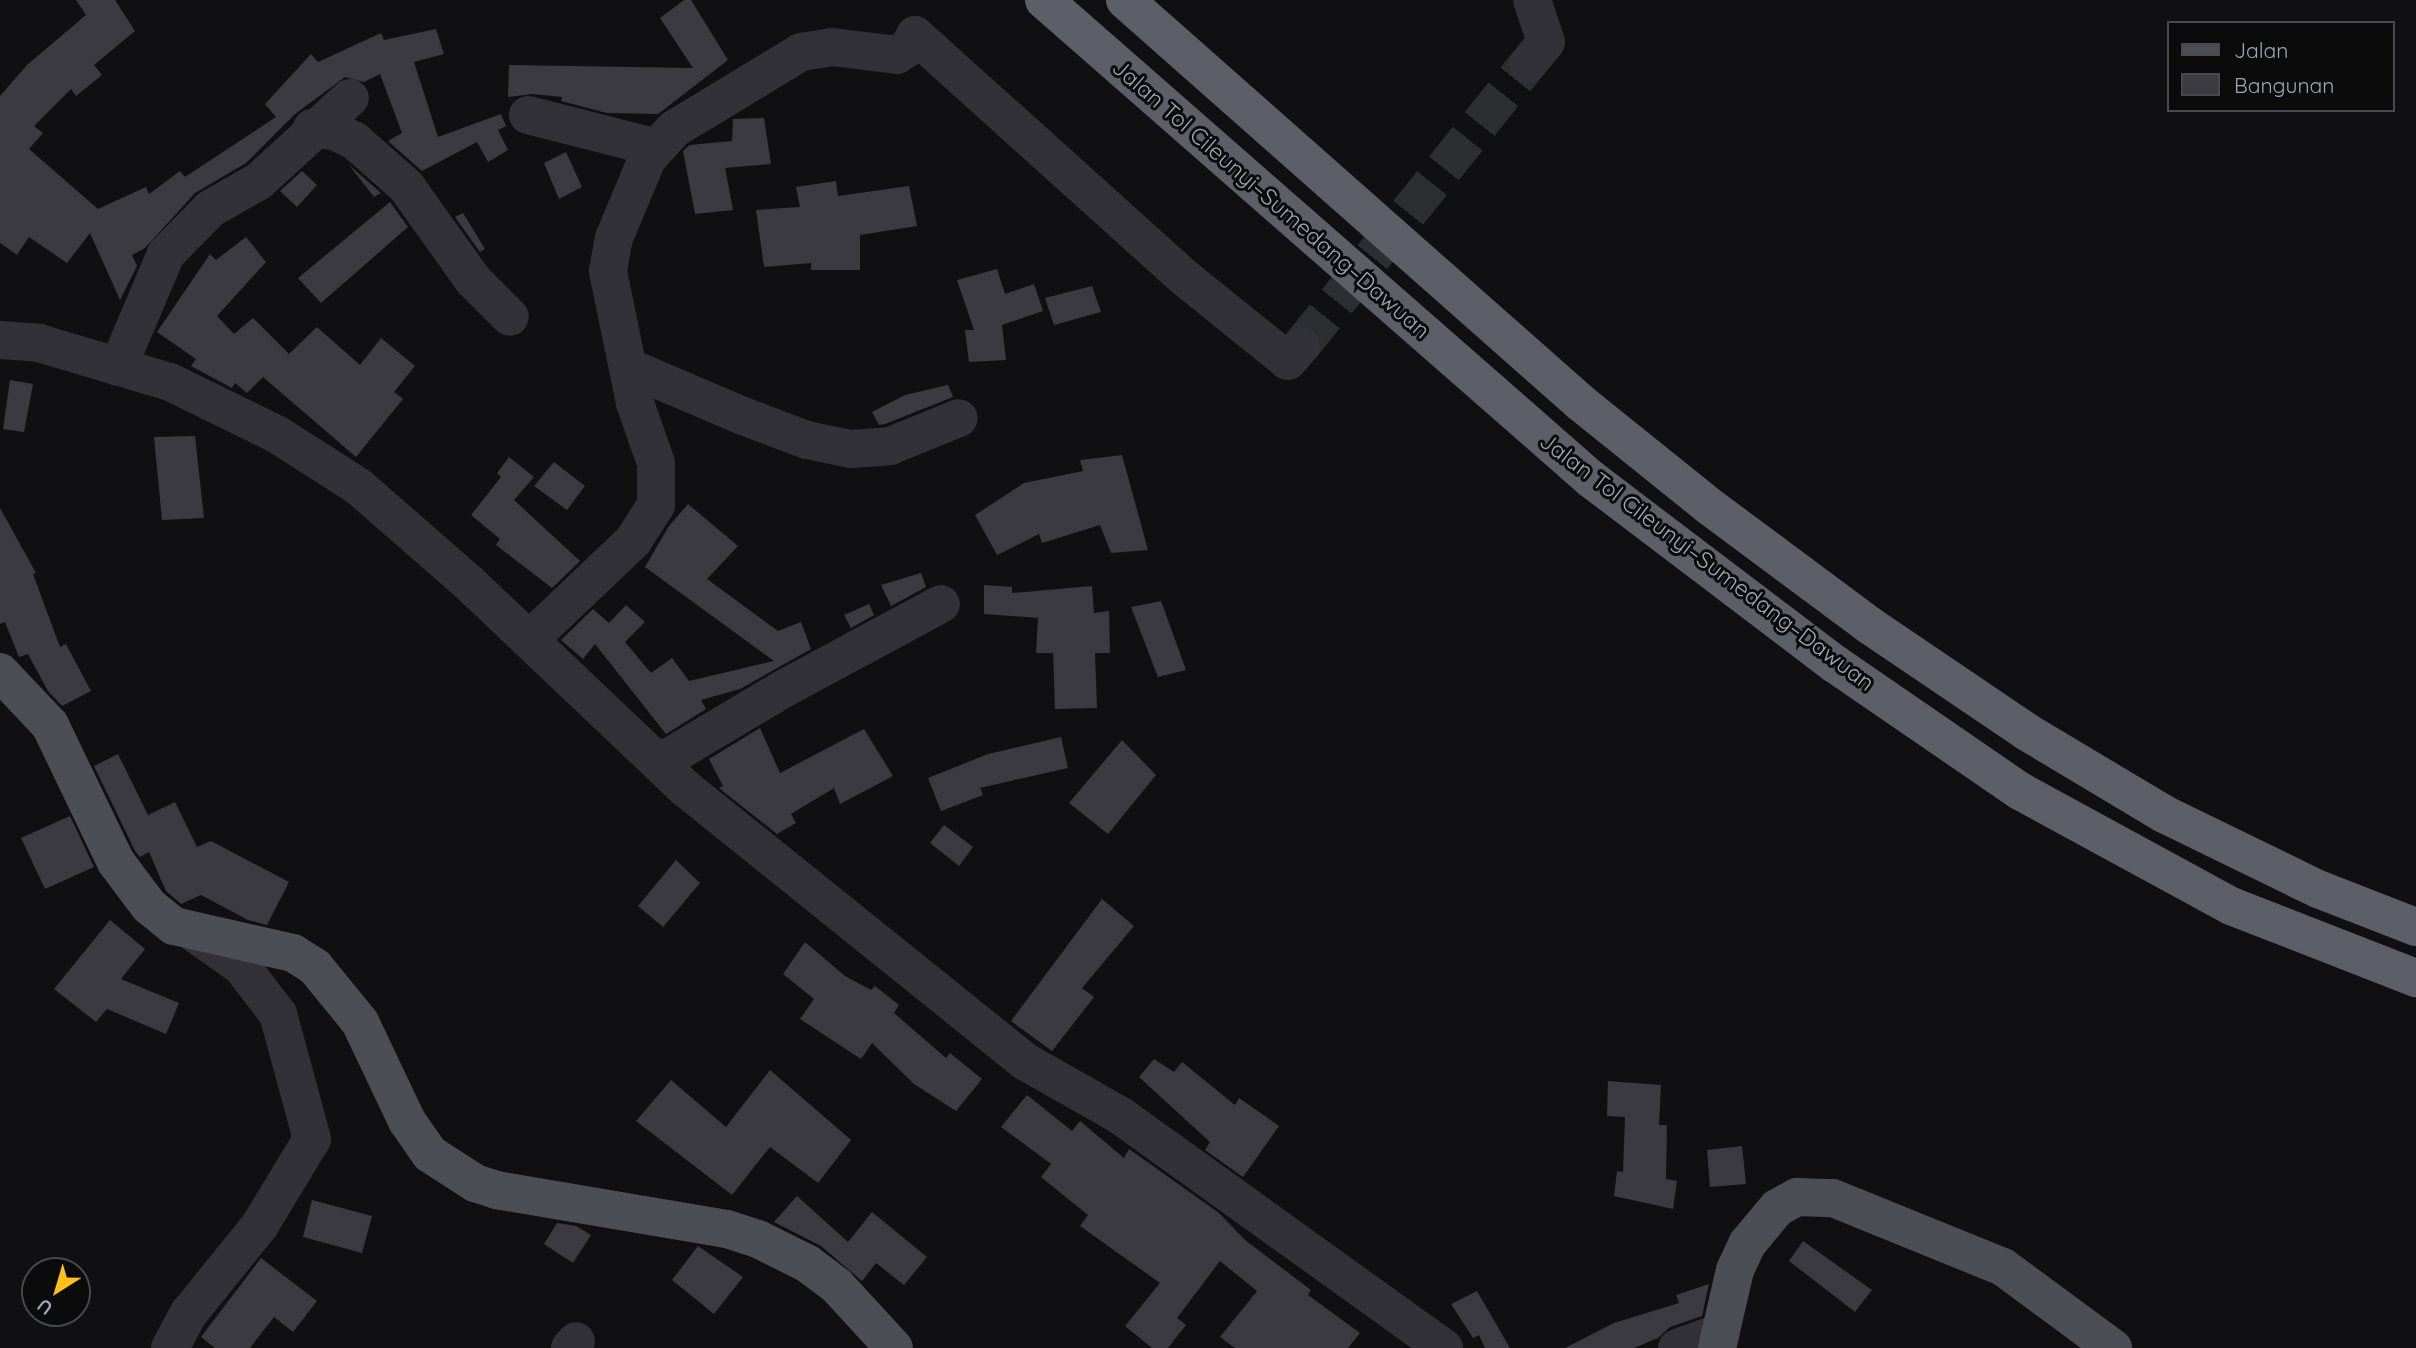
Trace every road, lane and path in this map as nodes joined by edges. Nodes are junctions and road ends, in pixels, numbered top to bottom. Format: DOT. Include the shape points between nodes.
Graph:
graph roads {
  1 [pos="1044,0"];
  2 [pos="1125,0"];
  3 [pos="1532,0"];
  4 [pos="1528,64"];
  5 [pos="350,98"];
  6 [pos="528,115"];
  7 [pos="312,128"];
  8 [pos="654,147"];
  9 [pos="510,317"];
  10 [pos="0,340"];
  11 [pos="1301,346"];
  12 [pos="118,367"];
  13 [pos="628,367"];
  14 [pos="959,418"];
  15 [pos="941,604"];
  16 [pos="529,640"];
  17 [pos="0,672"];
  18 [pos="659,763"];
  19 [pos="2416,927"];
  20 [pos="194,933"];
  21 [pos="2416,978"];
  22 [pos="1719,1340"];
  23 [pos="170,1348"];
  24 [pos="894,1348"];
  25 [pos="1444,1348"];
  26 [pos="1677,1348"];
  27 [pos="2113,1348"];
  1 -- 21 [label="highway, Jalan Tol Cileunyi–Sumedang–Dawuan" via="1591,479 1835,664 2020,790 2220,900"];
  2 -- 19 [label="highway, Jalan Tol Cileunyi–Sumedang–Dawuan" via="1581,403 1869,625 2027,732 2164,814 2318,889"];
  3 -- 4 [label="street" via="1546,42"];
  5 -- 7 [label="street"];
  6 -- 8 [label="street"];
  7 -- 9 [label="street" via="355,141 405,186 473,280"];
  7 -- 12 [label="street" via="259,181 210,209 166,254"];
  8 -- 11 [label="street" via="698,113 801,52 832,47 894,55 905,51 915,35 1185,278 1288,361"];
  8 -- 13 [label="street" via="627,203 608,271"];
  10 -- 12 [label="street" via="39,343"];
  12 -- 16 [label="street" via="170,382 278,435 359,487"];
  13 -- 14 [label="street" via="807,440 850,449 890,446"];
  13 -- 16 [label="street" via="656,463 656,505 633,541"];
  15 -- 18 [label="street"];
  16 -- 18 [label="street"];
  17 -- 20 [label="main road" via="31,701 61,743 116,862 149,906 174,926"];
  18 -- 25 [label="street" via="1026,1062 1121,1116"];
  20 -- 23 [label="street" via="241,966 278,1014 312,1139 260,1225 189,1313"];
  20 -- 24 [label="main road" via="293,953 315,967 360,1022 407,1121 430,1154 475,1183 727,1229 758,1239 808,1264 837,1286"];
  22 -- 26 [label="street"];
  22 -- 27 [label="main road" via="1735,1270 1746,1244 1777,1208 1797,1197 1833,1198 2003,1267"];
}
